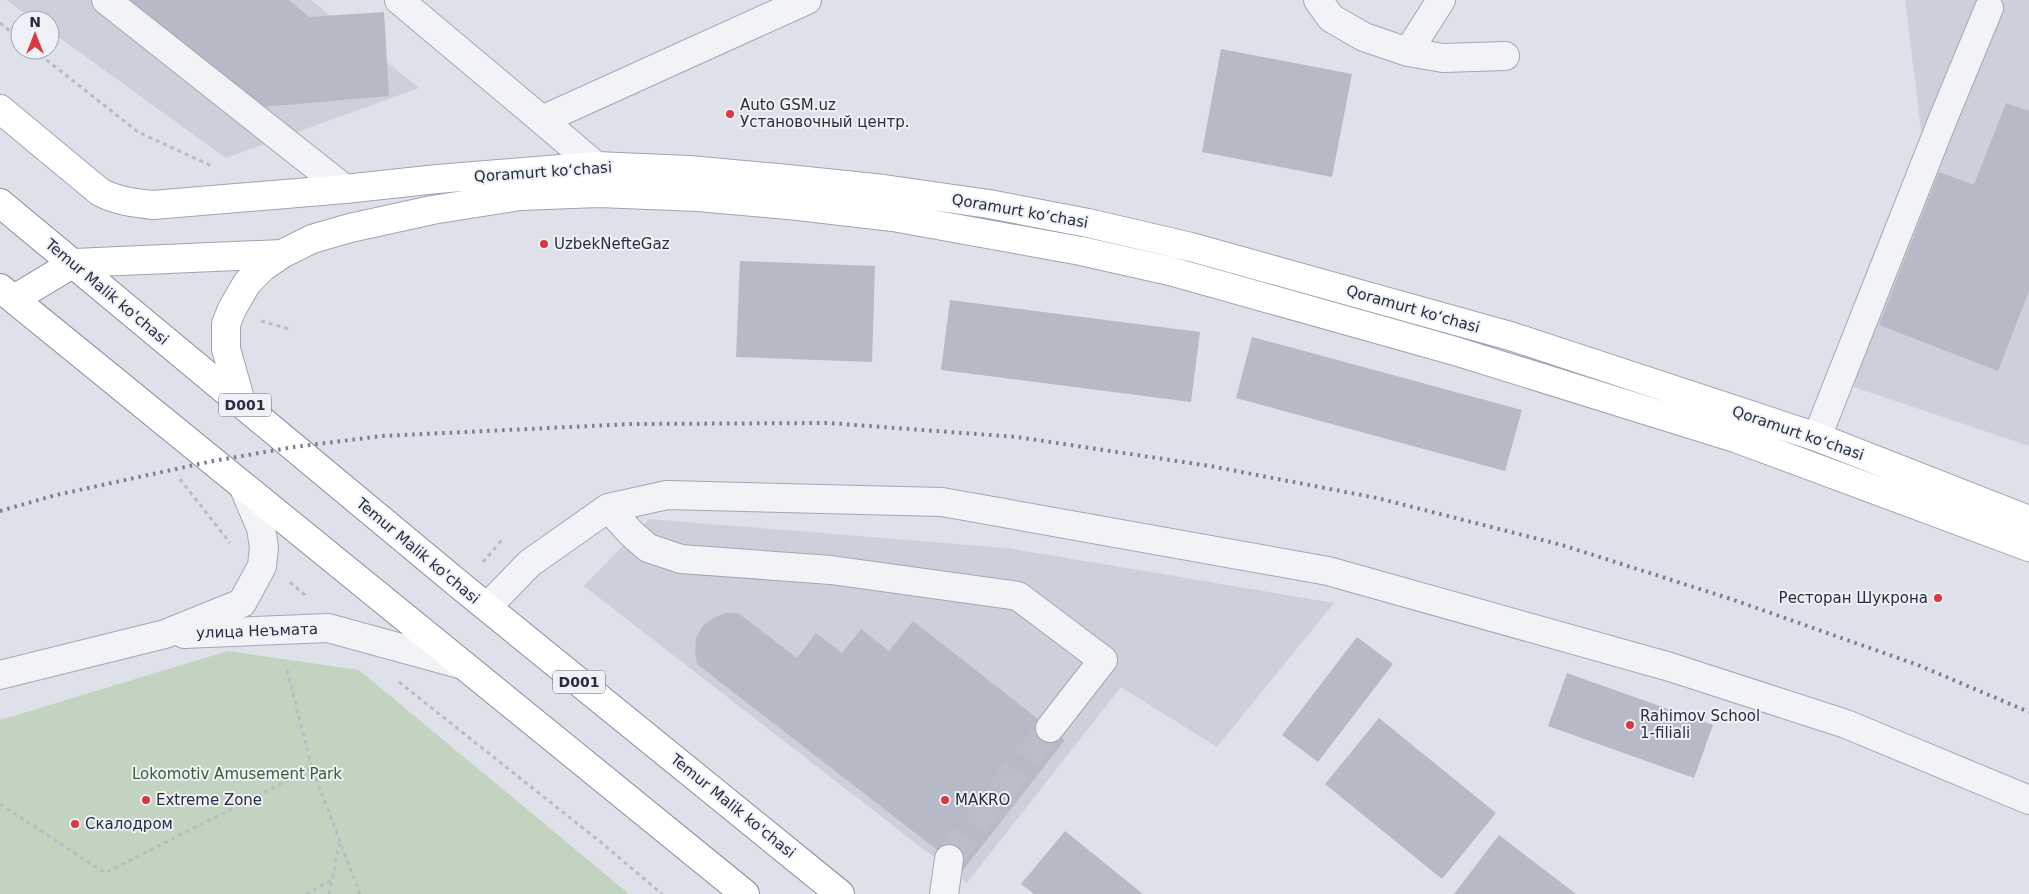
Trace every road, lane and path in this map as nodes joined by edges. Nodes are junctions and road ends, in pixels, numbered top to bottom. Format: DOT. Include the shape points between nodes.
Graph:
graph roads {
  1 [pos="106,0"];
  2 [pos="399,0"];
  3 [pos="808,0"];
  4 [pos="1318,0"];
  5 [pos="1441,0"];
  6 [pos="1989,8"];
  7 [pos="1408,52"];
  8 [pos="1505,56"];
  9 [pos="0,109"];
  10 [pos="542,120"];
  11 [pos="596,166"];
  12 [pos="345,189"];
  13 [pos="599,193"];
  14 [pos="0,203"];
  15 [pos="282,254"];
  16 [pos="74,263"];
  17 [pos="7,293"];
  18 [pos="241,402"];
  19 [pos="1817,437"];
  20 [pos="180,477"];
  21 [pos="244,486"];
  22 [pos="608,508"];
  23 [pos="2029,520"];
  24 [pos="2029,547"];
  25 [pos="262,566"];
  26 [pos="487,607"];
  27 [pos="328,628"];
  28 [pos="166,634"];
  29 [pos="463,665"];
  30 [pos="287,670"];
  31 [pos="0,675"];
  32 [pos="395,679"];
  33 [pos="1050,728"];
  34 [pos="312,768"];
  35 [pos="2029,800"];
  36 [pos="0,804"];
  37 [pos="340,841"];
  38 [pos="949,859"];
  39 [pos="332,880"];
  40 [pos="306,894"];
  41 [pos="329,894"];
  42 [pos="360,894"];
  43 [pos="662,894"];
  44 [pos="745,894"];
  45 [pos="840,894"];
  46 [pos="944,894"];
  1 -- 12 [label="street"];
  2 -- 10 [label="street"];
  3 -- 10 [label="street"];
  4 -- 7 [label="street" via="1331,18 1364,37"];
  5 -- 7 [label="street"];
  6 -- 19 [label="street"];
  7 -- 8 [label="street" via="1443,58"];
  9 -- 12 [label="main road, Qoramurt koʻchasi" via="112,199 153,205"];
  10 -- 11 [label="street"];
  11 -- 12 [label="main road, Qoramurt koʻchasi"];
  11 -- 13 [label="street"];
  11 -- 19 [label="main road, Qoramurt koʻchasi" via="689,170 884,189 1088,223 1191,247 1510,336"];
  13 -- 15 [label="main road, Qoramurt koʻchasi" via="520,196 432,210 312,239"];
  13 -- 24 [label="main road, Qoramurt koʻchasi" via="698,197 893,217 1081,251 1170,271 1455,351 1738,439"];
  14 -- 16 [label="main road, Temur Malik ko'chasi / D001"];
  15 -- 16 [label="main road"];
  15 -- 18 [label="main road, Qoramurt koʻchasi" via="247,283 226,324 226,350"];
  16 -- 17 [label="main road"];
  16 -- 18 [label="main road, Temur Malik ko'chasi / D001"];
  17 -- 21 [label="main road"];
  18 -- 26 [label="main road, Temur Malik ko'chasi / D001"];
  19 -- 23 [label="main road, Qoramurt koʻchasi"];
  20 -- 25 [label="path" via="242,559"];
  21 -- 25 [label="street, улица Неъмата" via="261,528"];
  21 -- 29 [label="main road"];
  22 -- 26 [label="street" via="530,563"];
  22 -- 33 [label="street" via="648,548 681,559 831,570 1018,596 1103,660"];
  22 -- 35 [label="street" via="667,495 942,502 1328,571 1670,668 1846,724"];
  25 -- 27 [label="path" via="291,582 320,610"];
  25 -- 28 [label="street, улица Неъмата" via="242,603"];
  26 -- 45 [label="main road, Temur Malik ko'chasi / D001"];
  27 -- 28 [label="street, улица Неъмата"];
  27 -- 29 [label="street, улица Неъмата"];
  28 -- 31 [label="street, улица Неъмата"];
  29 -- 44 [label="main road"];
  30 -- 34 [label="path"];
  32 -- 43 [label="path"];
  34 -- 36 [label="path" via="105,873"];
  34 -- 37 [label="path"];
  37 -- 39 [label="path"];
  37 -- 42 [label="path"];
  38 -- 46 [label="street"];
  39 -- 40 [label="path"];
  39 -- 41 [label="path"];
}
